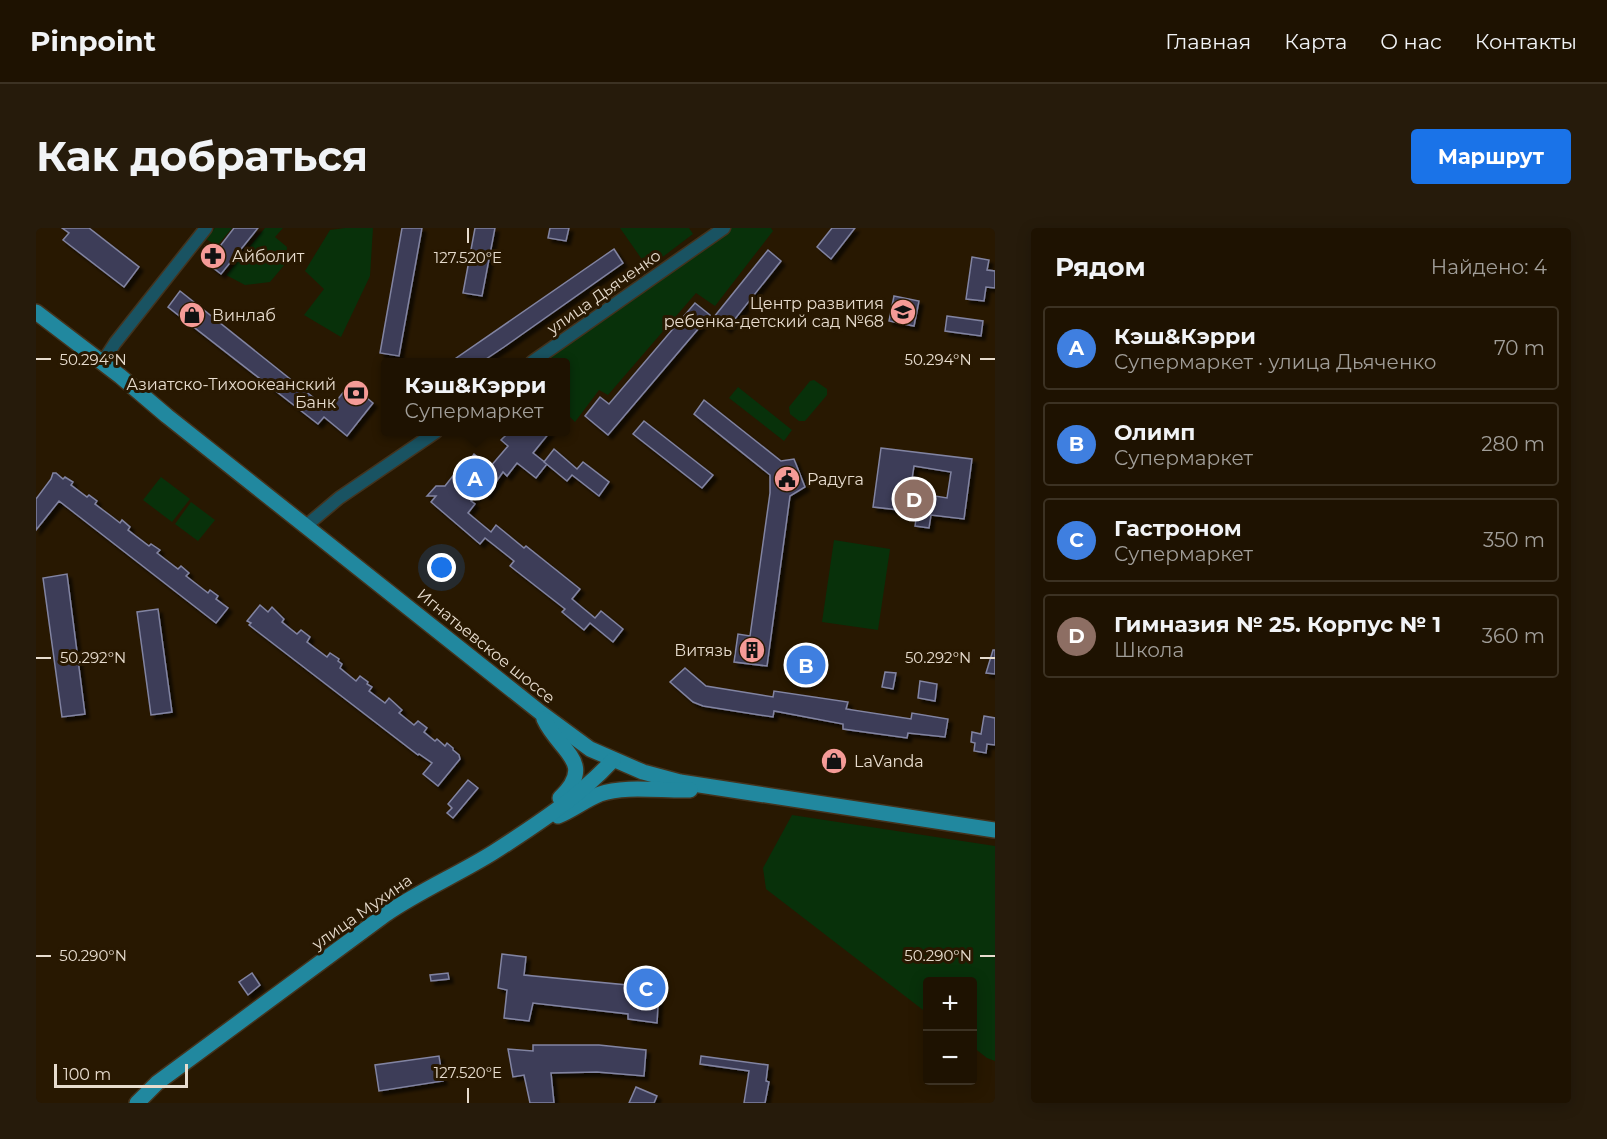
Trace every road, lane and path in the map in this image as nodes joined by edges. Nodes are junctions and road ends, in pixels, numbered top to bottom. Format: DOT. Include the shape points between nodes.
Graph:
graph roads {
  1 [pos="206,228"];
  2 [pos="724,228"];
  3 [pos="36,312"];
  4 [pos="539,358"];
  5 [pos="102,363"];
  6 [pos="430,436"];
  7 [pos="307,525"];
  8 [pos="541,713"];
  9 [pos="613,760"];
  10 [pos="731,790"];
  11 [pos="535,824"];
  12 [pos="995,830"];
  13 [pos="137,1103"];
  1 -- 5 [label="street"];
  2 -- 4 [label="street, улица Дьяченко"];
  3 -- 5 [label="main road, Игнатьевское шоссе"];
  5 -- 7 [label="main road, Игнатьевское шоссе"];
  6 -- 7 [label="street" via="339,498"];
  7 -- 8 [label="main road, Игнатьевское шоссе"];
  8 -- 9 [label="main road, Игнатьевское шоссе" via="590,749"];
  8 -- 11 [label="main road" via="556,740 574,759 577,775 568,791"];
  9 -- 10 [label="main road, Игнатьевское шоссе" via="680,782"];
  9 -- 11 [label="main road, улица Мухина" via="594,781"];
  10 -- 11 [label="main road" via="611,791"];
  10 -- 12 [label="main road, Игнатьевское шоссе"];
  11 -- 13 [label="main road, улица Мухина" via="386,914 157,1083"];
}
